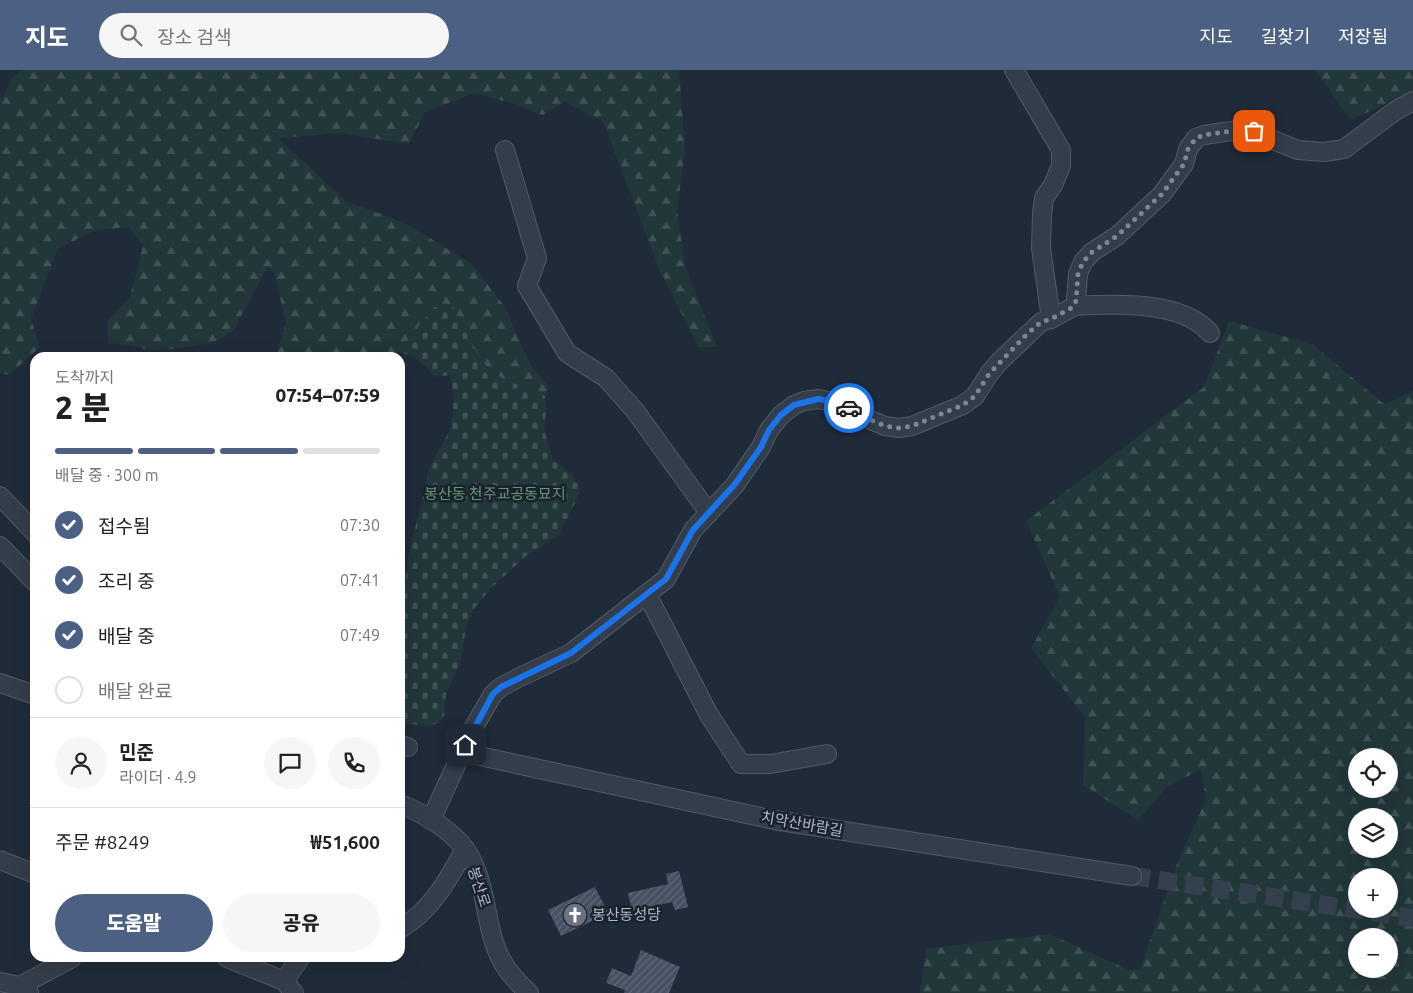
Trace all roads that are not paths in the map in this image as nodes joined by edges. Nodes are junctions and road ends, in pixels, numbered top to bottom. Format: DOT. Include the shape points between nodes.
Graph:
graph roads {
  1 [pos="1014,70"];
  2 [pos="1413,101"];
  3 [pos="505,150"];
  4 [pos="1074,306"];
  5 [pos="1051,319"];
  6 [pos="1210,333"];
  7 [pos="0,496"];
  8 [pos="709,513"];
  9 [pos="30,528"];
  10 [pos="0,546"];
  11 [pos="30,577"];
  12 [pos="647,594"];
  13 [pos="0,683"];
  14 [pos="30,693"];
  15 [pos="827,754"];
  16 [pos="475,755"];
  17 [pos="405,807"];
  18 [pos="431,820"];
  19 [pos="465,849"];
  20 [pos="0,860"];
  21 [pos="30,872"];
  22 [pos="1132,876"];
  23 [pos="405,927"];
  24 [pos="66,962"];
  25 [pos="236,962"];
  26 [pos="298,962"];
  27 [pos="0,982"];
  28 [pos="289,987"];
  29 [pos="26,990"];
  30 [pos="529,993"];
  1 -- 5 [label="street" via="1061,150 1061,166 1044,198 1042,214 1040,248"];
  2 -- 4 [label="street" via="1344,149 1324,152 1298,150 1246,129 1196,138 1188,149 1184,164 1162,194 1083,262"];
  3 -- 8 [label="street" via="537,258 526,286 567,354 606,378 636,412"];
  4 -- 5 [label="street"];
  4 -- 6 [label="street" via="1137,305 1172,311 1202,324"];
  5 -- 8 [label="street" via="1041,322 998,363 975,396 963,405 912,426 885,426 840,403 826,400 794,405 769,430 735,484"];
  7 -- 9 [label="street"];
  8 -- 12 [label="street" via="693,530 666,579"];
  10 -- 11 [label="street"];
  12 -- 15 [label="street" via="709,715 741,764 770,764"];
  12 -- 18 [label="street" via="571,653 518,678 493,694 471,732"];
  13 -- 14 [label="street"];
  16 -- 22 [label="street, 치악산바람길" via="774,820"];
  17 -- 18 [label="street, 봉산로"];
  18 -- 19 [label="street, 봉산로"];
  19 -- 23 [label="street" via="427,909"];
  19 -- 30 [label="street, 봉산로" via="475,869 502,960"];
  20 -- 21 [label="street"];
  24 -- 29 [label="street"];
  25 -- 28 [label="street"];
  26 -- 28 [label="street"];
  27 -- 29 [label="street"];
}
